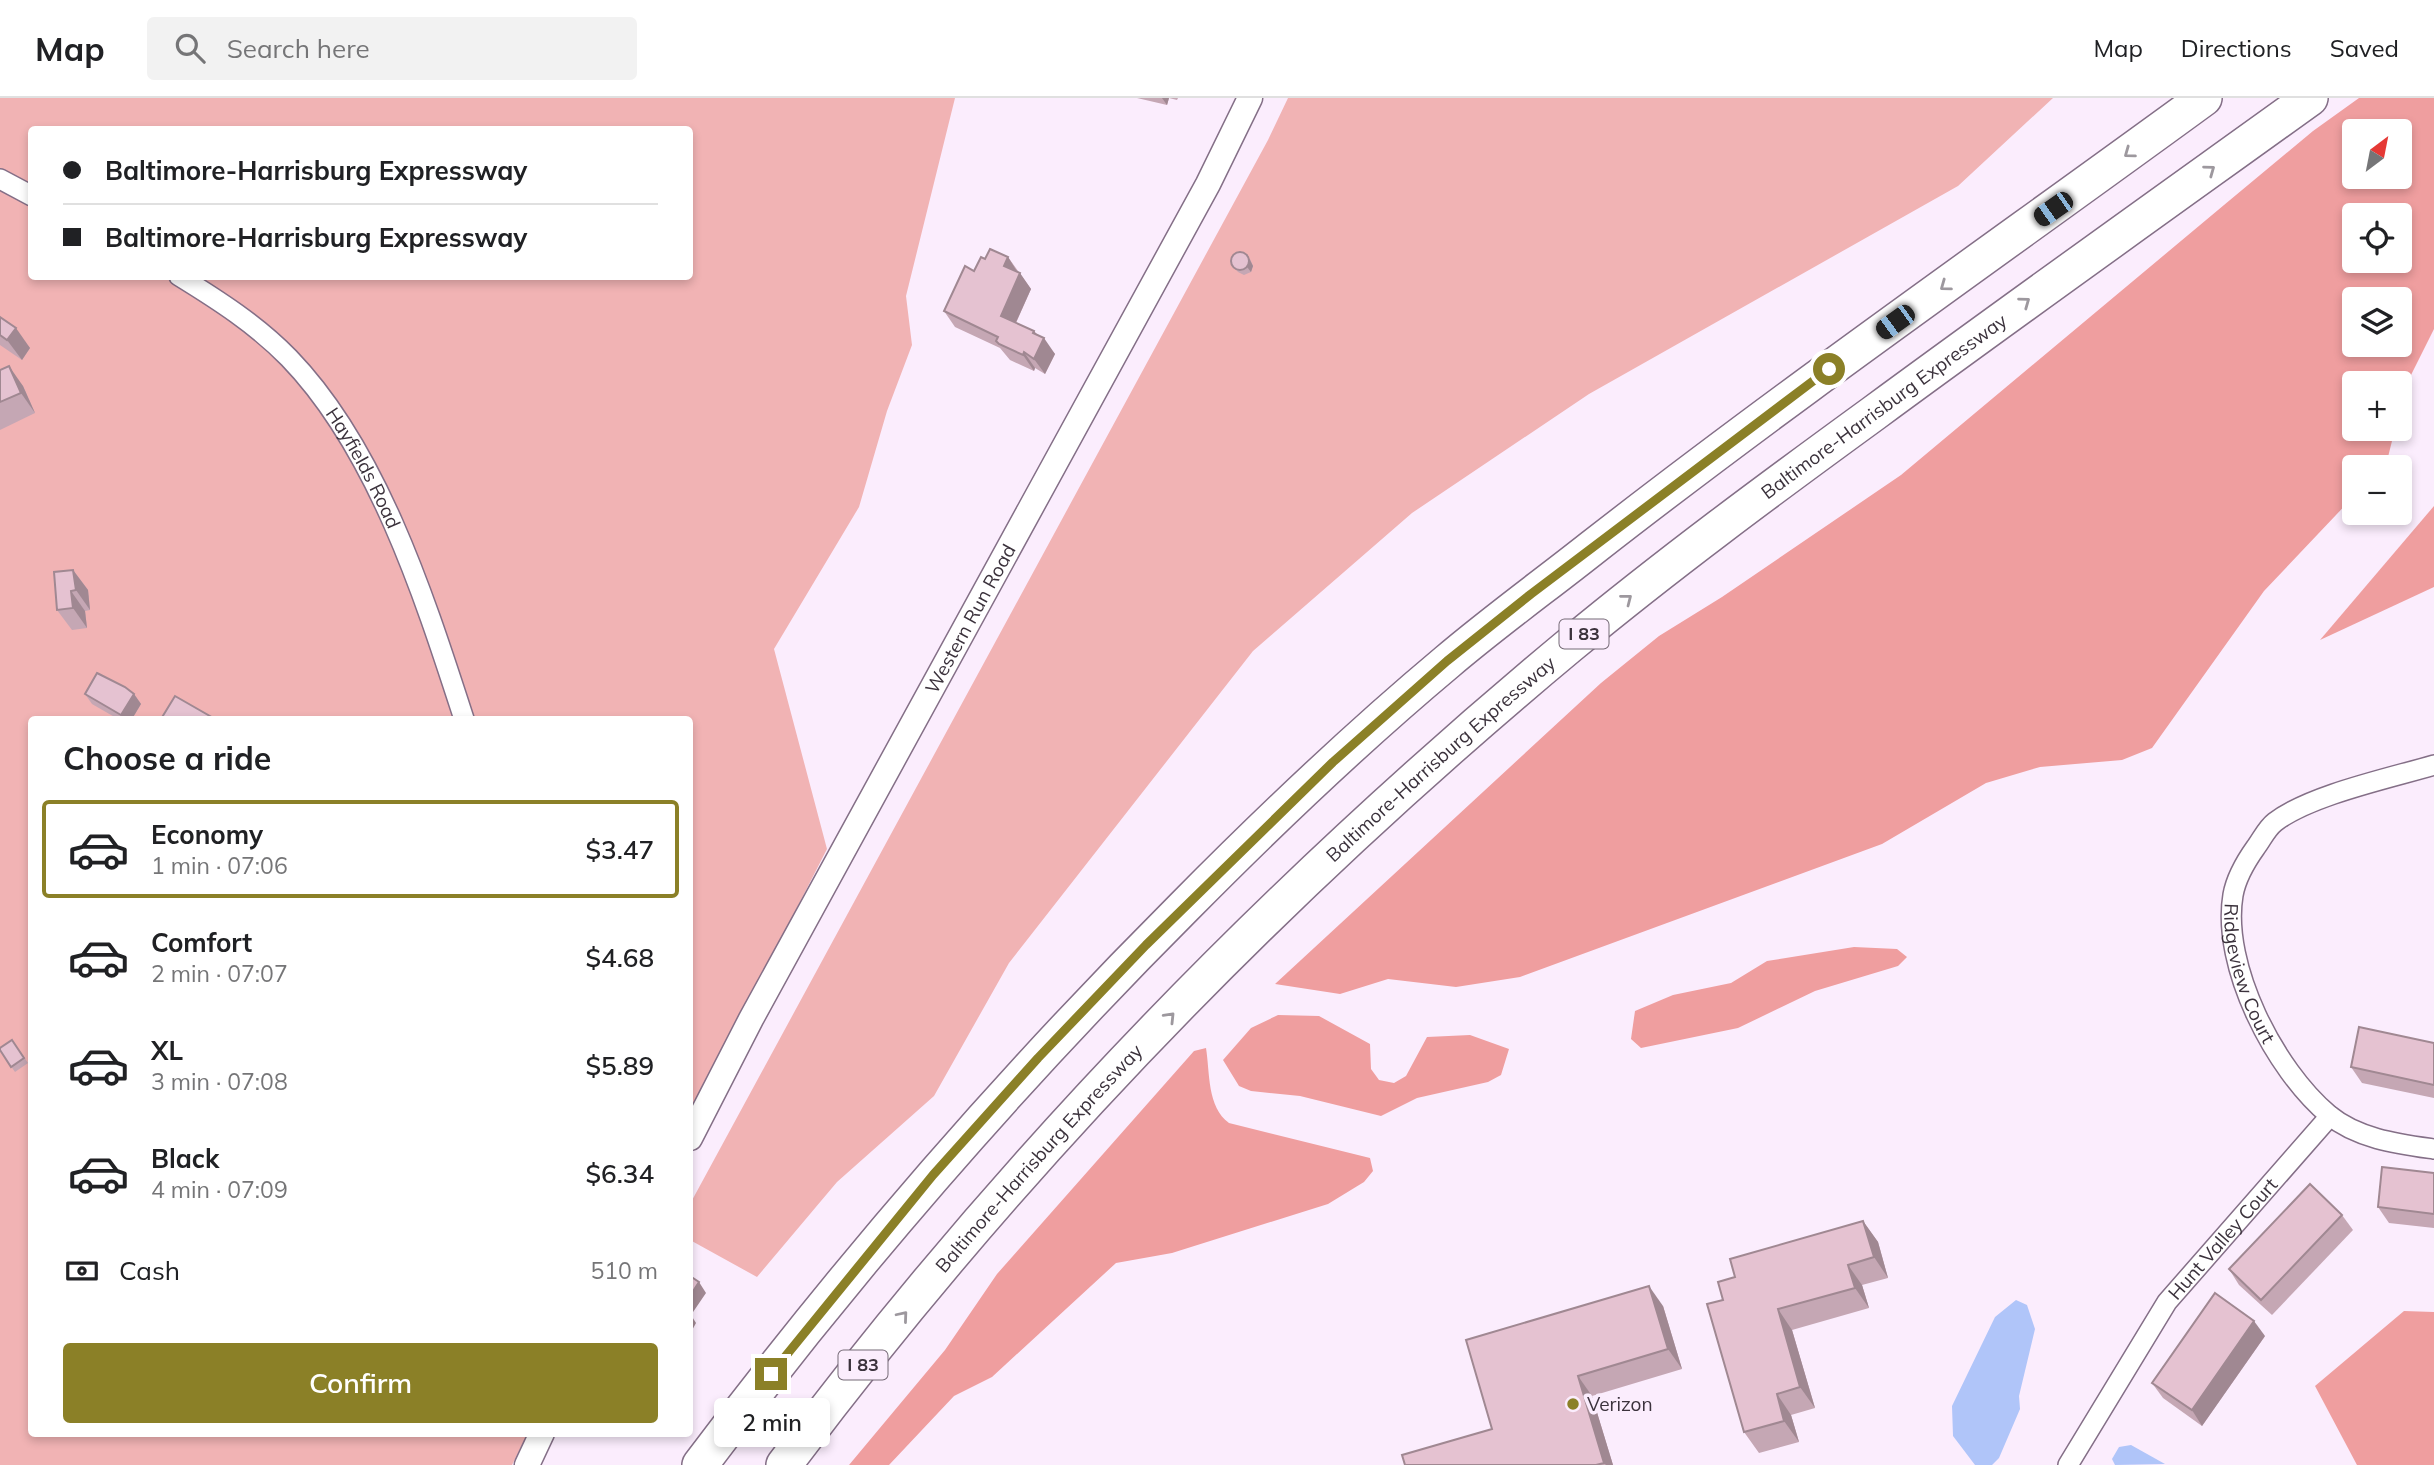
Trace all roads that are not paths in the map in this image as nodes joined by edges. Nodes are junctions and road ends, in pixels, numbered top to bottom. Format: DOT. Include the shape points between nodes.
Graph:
graph roads {
  1 [pos="1250,98"];
  2 [pos="2204,98"];
  3 [pos="2310,98"];
  4 [pos="0,179"];
  5 [pos="28,194"];
  6 [pos="185,280"];
  7 [pos="463,716"];
  8 [pos="2434,765"];
  9 [pos="2330,1116"];
  10 [pos="693,1132"];
  11 [pos="2434,1149"];
  12 [pos="540,1437"];
  13 [pos="527,1465"];
  14 [pos="700,1465"];
  15 [pos="784,1465"];
  16 [pos="2068,1465"];
  1 -- 10 [label="street, Western Run Road" via="1208,184"];
  2 -- 14 [label="highway, one-way" via="1672,486 1447,661 1333,762 1127,964 949,1156"];
  15 -- 3 [label="highway, Baltimore-Harrisburg Expressway / I 83, one-way" via="943,1267 1084,1107 1172,1014 1376,815 1626,600 1799,468"];
  4 -- 5 [label="street"];
  6 -- 7 [label="street, Hayfields Road" via="234,310 289,358 324,399 357,451 404,551"];
  8 -- 9 [label="street, Ridgeview Court" via="2327,797 2273,823 2245,863 2233,894 2235,948 2245,989 2264,1033 2292,1074"];
  9 -- 11 [label="street" via="2360,1133"];
  9 -- 16 [label="street, Hunt Valley Court" via="2167,1302"];
  12 -- 13 [label="street"];
}
